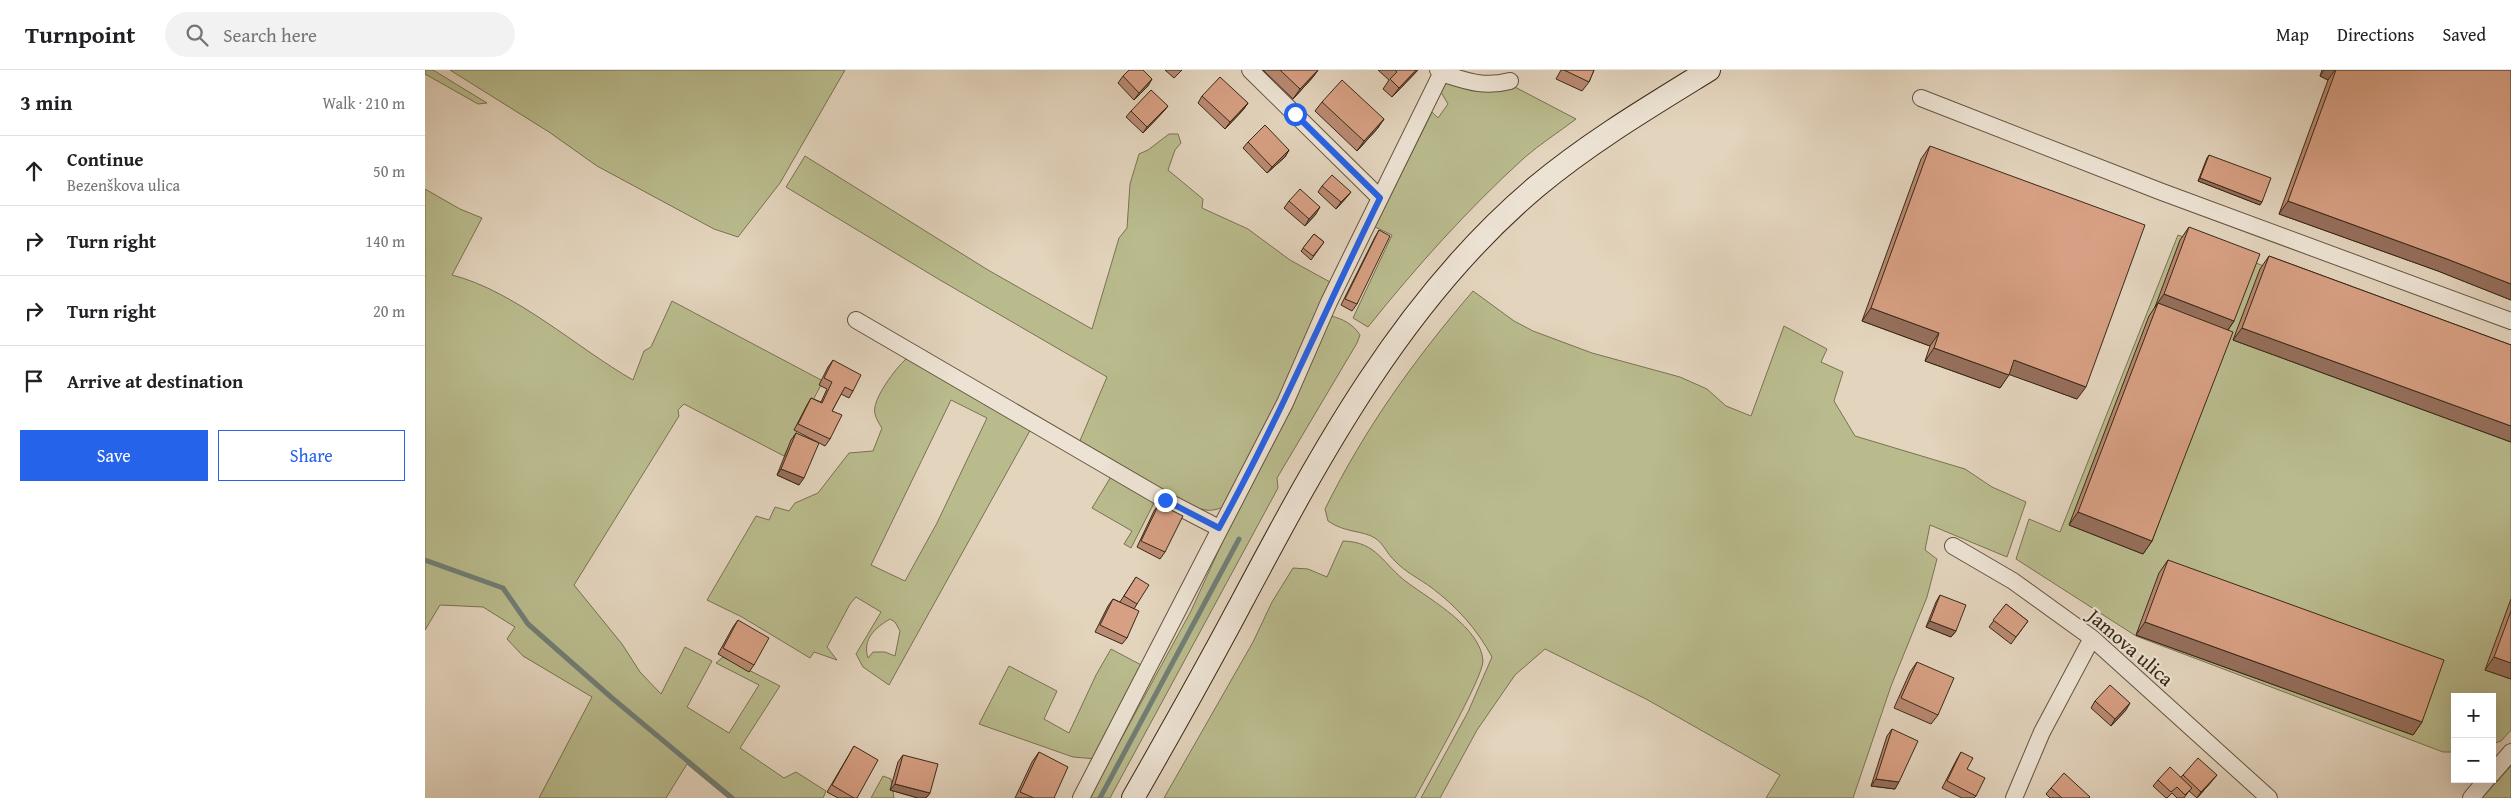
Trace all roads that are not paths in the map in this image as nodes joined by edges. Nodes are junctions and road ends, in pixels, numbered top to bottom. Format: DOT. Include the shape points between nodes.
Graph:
graph roads {
  1 [pos="1250,70"];
  2 [pos="1709,70"];
  3 [pos="1441,71"];
  4 [pos="1510,81"];
  5 [pos="1921,98"];
  6 [pos="1380,198"];
  7 [pos="856,320"];
  8 [pos="2511,321"];
  9 [pos="1219,528"];
  10 [pos="1953,546"];
  11 [pos="2092,638"];
  12 [pos="2511,752"];
  13 [pos="2496,769"];
  14 [pos="2484,783"];
  15 [pos="1081,798"];
  16 [pos="1133,798"];
  17 [pos="2014,798"];
  18 [pos="2269,798"];
  19 [pos="2471,798"];
  1 -- 6 [label="street"];
  2 -- 16 [label="street" via="1601,136 1535,188 1468,254 1416,312 1305,483 1194,692"];
  3 -- 4 [label="street" via="1492,86"];
  3 -- 6 [label="street"];
  5 -- 8 [label="street" via="2162,192"];
  6 -- 9 [label="street" via="1329,302 1285,403"];
  7 -- 9 [label="street" via="1165,500"];
  9 -- 15 [label="street" via="1175,620"];
  10 -- 11 [label="street, Jamova ulica" via="2013,581"];
  11 -- 17 [label="street" via="2042,732"];
  11 -- 18 [label="street, Jamova ulica"];
  12 -- 13 [label="street"];
  14 -- 19 [label="street"];
}
